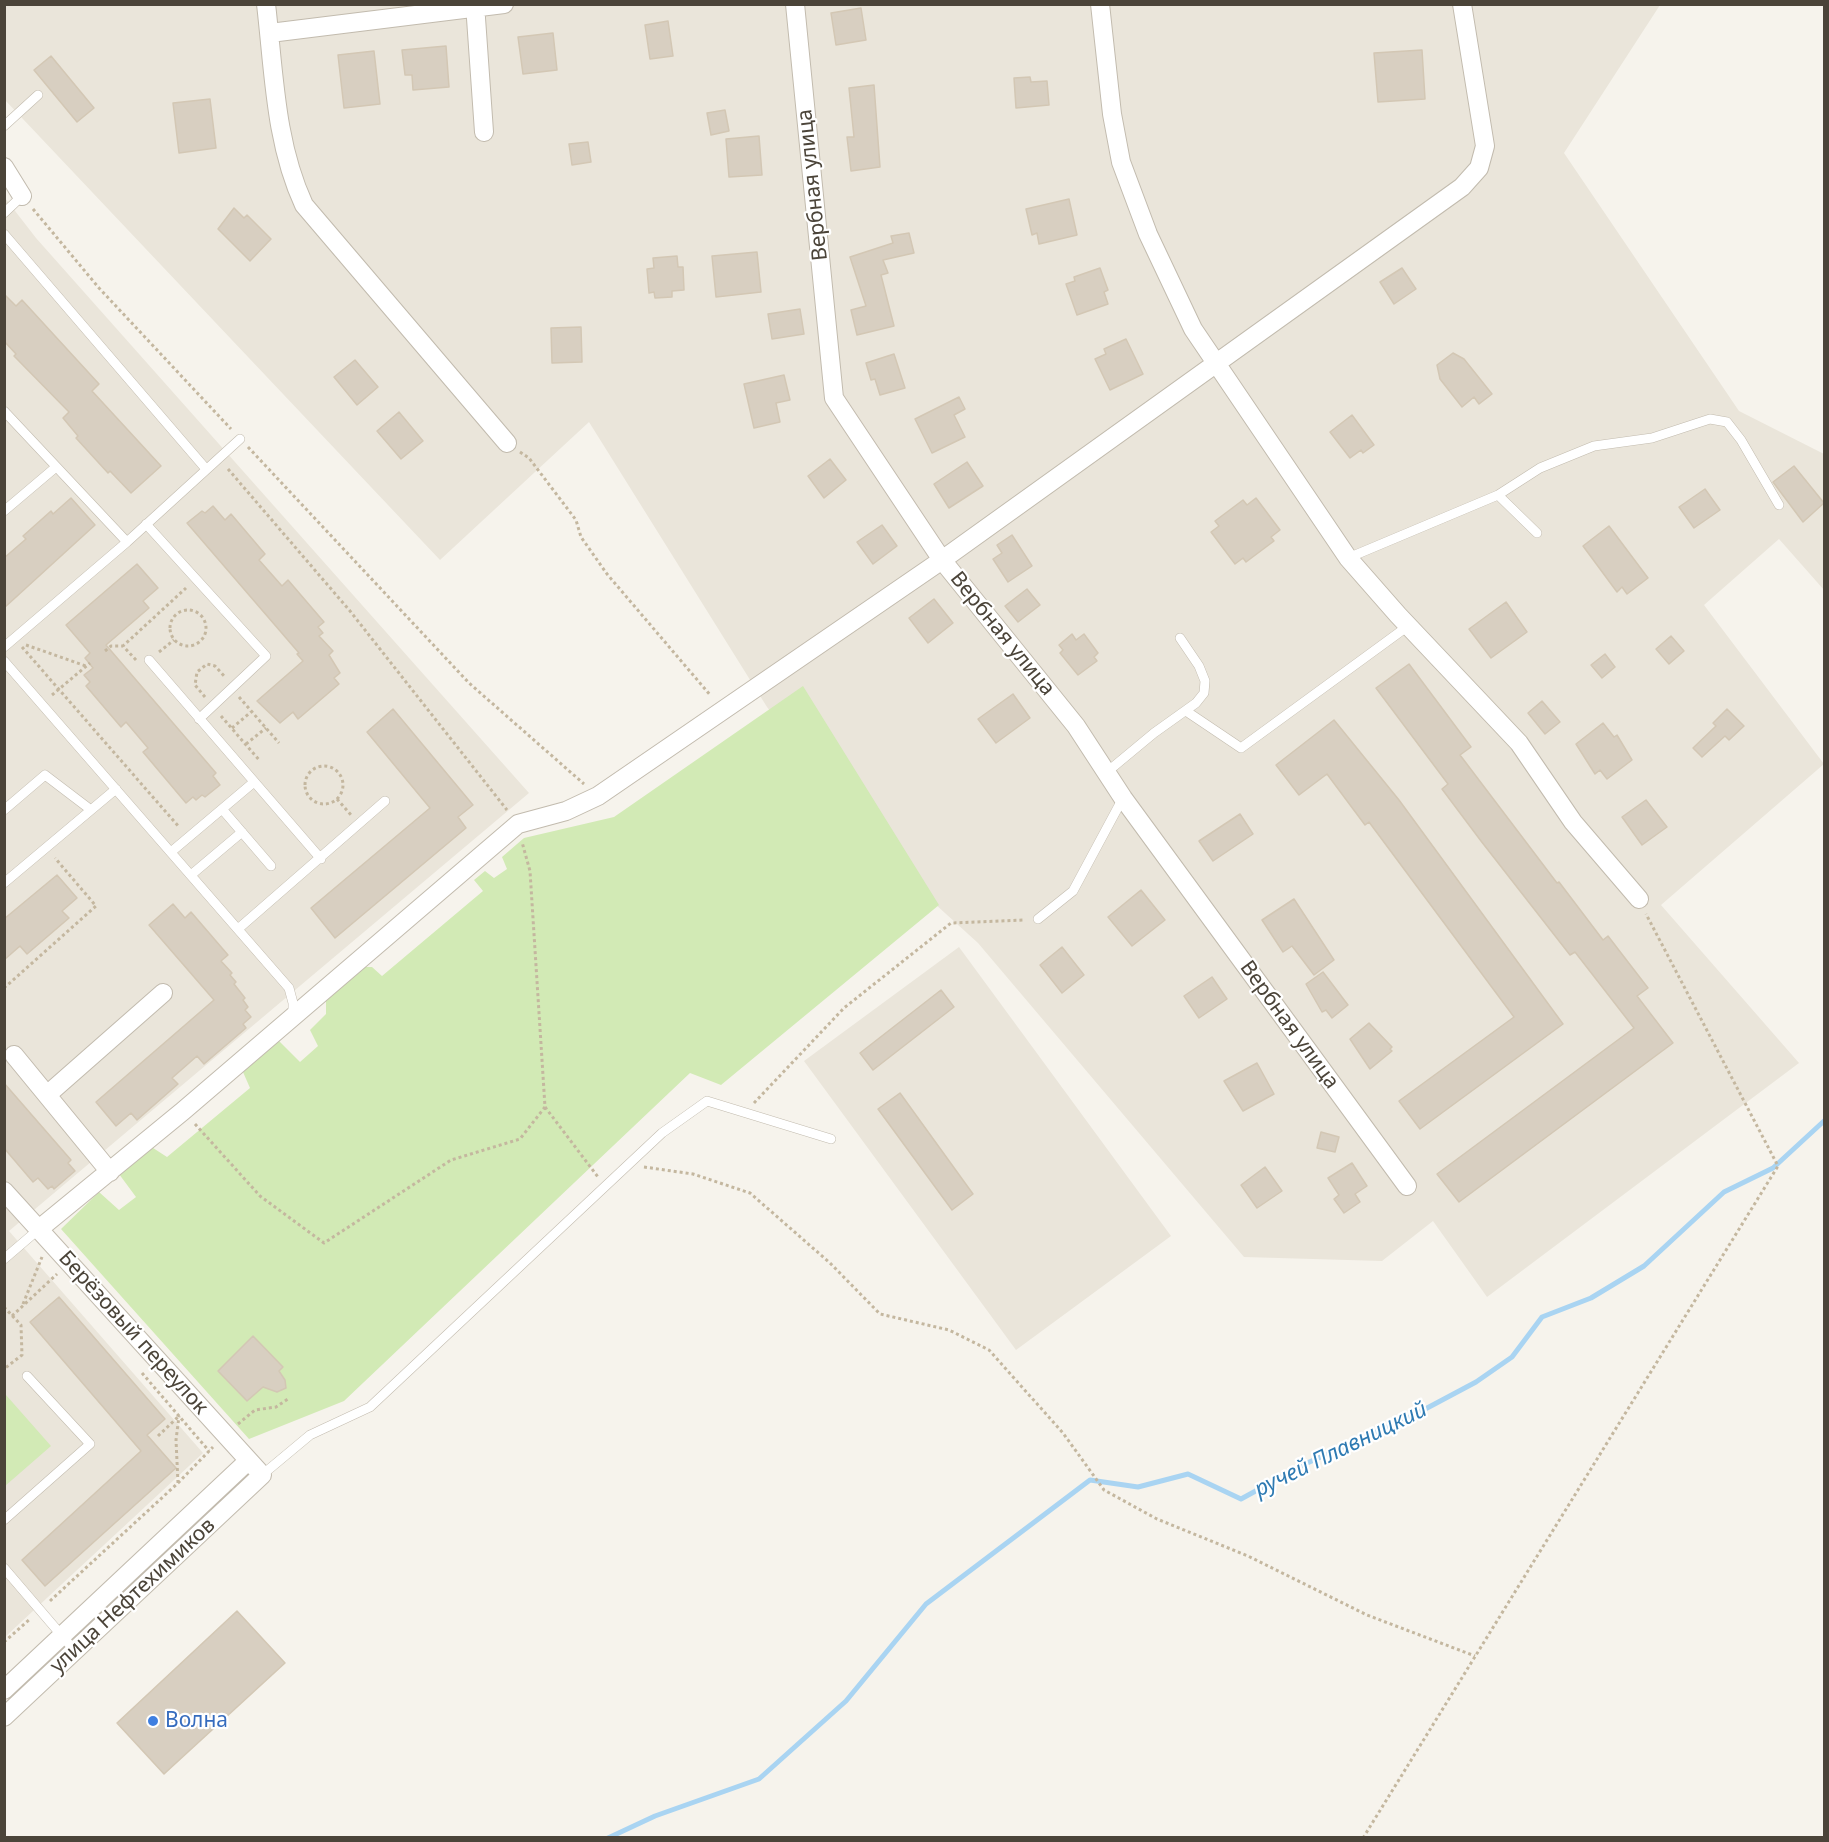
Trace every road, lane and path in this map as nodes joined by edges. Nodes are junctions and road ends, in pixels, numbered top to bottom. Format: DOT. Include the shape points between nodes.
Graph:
graph roads {
  1 [pos="266,4"];
  2 [pos="504,4"];
  3 [pos="795,4"];
  4 [pos="1100,4"];
  5 [pos="1462,4"];
  6 [pos="476,6"];
  7 [pos="270,33"];
  8 [pos="38,95"];
  9 [pos="4,126"];
  10 [pos="484,132"];
  11 [pos="4,167"];
  12 [pos="22,196"];
  13 [pos="4,213"];
  14 [pos="4,234"];
  15 [pos="1218,364"];
  16 [pos="4,411"];
  17 [pos="240,439"];
  18 [pos="507,443"];
  19 [pos="219,458"];
  20 [pos="56,467"];
  21 [pos="206,469"];
  22 [pos="1498,495"];
  23 [pos="1779,505"];
  24 [pos="4,511"];
  25 [pos="146,524"];
  26 [pos="1537,533"];
  27 [pos="127,542"];
  28 [pos="1348,558"];
  29 [pos="942,560"];
  30 [pos="196,579"];
  31 [pos="201,615"];
  32 [pos="1408,626"];
  33 [pos="1180,638"];
  34 [pos="15,639"];
  35 [pos="123,646"];
  36 [pos="4,647"];
  37 [pos="105,651"];
  38 [pos="4,661"];
  39 [pos="145,663"];
  40 [pos="58,690"];
  41 [pos="42,704"];
  42 [pos="722,709"];
  43 [pos="1185,711"];
  44 [pos="252,712"];
  45 [pos="199,718"];
  46 [pos="232,728"];
  47 [pos="266,728"];
  48 [pos="246,744"];
  49 [pos="1107,772"];
  50 [pos="254,782"];
  51 [pos="116,789"];
  52 [pos="598,796"];
  53 [pos="1123,798"];
  54 [pos="337,799"];
  55 [pos="385,801"];
  56 [pos="222,809"];
  57 [pos="4,810"];
  58 [pos="91,810"];
  59 [pos="359,824"];
  60 [pos="518,824"];
  61 [pos="242,832"];
  62 [pos="189,838"];
  63 [pos="46,848"];
  64 [pos="171,852"];
  65 [pos="321,859"];
  66 [pos="271,866"];
  67 [pos="191,875"];
  68 [pos="4,883"];
  69 [pos="1639,899"];
  70 [pos="1038,919"];
  71 [pos="238,929"];
  72 [pos="4,988"];
  73 [pos="163,993"];
  74 [pos="292,1018"];
  75 [pos="14,1055"];
  76 [pos="47,1095"];
  77 [pos="545,1107"];
  78 [pos="183,1111"];
  79 [pos="745,1113"];
  80 [pos="831,1139"];
  81 [pos="628,1164"];
  82 [pos="110,1172"];
  83 [pos="604,1186"];
  84 [pos="1407,1186"];
  85 [pos="4,1191"];
  86 [pos="39,1229"];
  87 [pos="43,1256"];
  88 [pos="4,1259"];
  89 [pos="58,1273"];
  90 [pos="22,1306"];
  91 [pos="4,1307"];
  92 [pos="12,1316"];
  93 [pos="4,1370"];
  94 [pos="27,1376"];
  95 [pos="288,1399"];
  96 [pos="195,1401"];
  97 [pos="179,1416"];
  98 [pos="225,1435"];
  99 [pos="158,1436"];
  100 [pos="248,1461"];
  101 [pos="262,1475"];
  102 [pos="178,1483"];
  103 [pos="4,1520"];
  104 [pos="4,1568"];
  105 [pos="39,1611"];
  106 [pos="62,1636"];
  107 [pos="4,1642"];
  108 [pos="75,1651"];
  109 [pos="1475,1656"];
  110 [pos="4,1690"];
  111 [pos="4,1717"];
  112 [pos="1363,1838"];
  1 -- 7 [label="street"];
  2 -- 6 [label="street"];
  3 -- 29 [label="street, Вербная улица" via="834,398"];
  4 -- 15 [label="street" via="1121,162 1148,234 1193,329"];
  5 -- 15 [label="street" via="1485,146 1479,168 1462,187"];
  6 -- 7 [label="street"];
  6 -- 10 [label="street"];
  7 -- 18 [label="street" via="279,118 292,178 304,205"];
  8 -- 9 [label="lane"];
  11 -- 12 [label="street"];
  12 -- 13 [label="lane"];
  12 -- 17 [label="path" via="99,288"];
  14 -- 21 [label="lane"];
  15 -- 28 [label="street"];
  15 -- 29 [label="street"];
  16 -- 20 [label="lane"];
  17 -- 19 [label="lane"];
  17 -- 52 [label="path" via="469,683"];
  18 -- 42 [label="path" via="529,458 576,520 581,537 607,574"];
  19 -- 21 [label="lane"];
  19 -- 60 [label="path" via="350,611"];
  20 -- 24 [label="lane"];
  20 -- 27 [label="lane"];
  21 -- 25 [label="lane"];
  22 -- 23 [label="lane" via="1540,468 1594,446 1652,438 1710,419 1727,422"];
  22 -- 26 [label="lane"];
  22 -- 28 [label="lane"];
  25 -- 27 [label="lane"];
  25 -- 30 [label="lane"];
  27 -- 34 [label="lane"];
  28 -- 32 [label="street"];
  29 -- 42 [label="street"];
  29 -- 49 [label="street, Вербная улица" via="1076,726"];
  30 -- 35 [label="path"];
  30 -- 45 [label="lane" via="267,656"];
  31 -- 31 [label="path" via="189,609 175,614 169,627 174,640 187,646 200,641 206,628"];
  32 -- 43 [label="lane" via="1241,748"];
  32 -- 69 [label="street" via="1519,743 1573,822"];
  33 -- 43 [label="lane" via="1205,681 1204,693"];
  34 -- 36 [label="lane"];
  34 -- 40 [label="path"];
  34 -- 40 [label="path" via="88,664"];
  35 -- 37 [label="path" via="111,646"];
  35 -- 39 [label="path"];
  38 -- 41 [label="lane"];
  39 -- 45 [label="lane"];
  40 -- 41 [label="path"];
  40 -- 62 [label="path"];
  41 -- 51 [label="lane"];
  42 -- 52 [label="street"];
  43 -- 49 [label="lane"];
  44 -- 46 [label="path"];
  45 -- 50 [label="lane"];
  47 -- 48 [label="path"];
  49 -- 53 [label="street, Вербная улица"];
  50 -- 56 [label="lane"];
  50 -- 65 [label="lane"];
  51 -- 58 [label="lane"];
  51 -- 64 [label="lane"];
  52 -- 60 [label="street" via="566,811"];
  53 -- 70 [label="lane" via="1073,891"];
  53 -- 84 [label="street, Вербная улица"];
  54 -- 54 [label="path" via="343,785 338,772 324,766 311,771 305,784 310,798 323,804"];
  54 -- 59 [label="path"];
  55 -- 59 [label="lane"];
  56 -- 61 [label="lane"];
  56 -- 62 [label="lane"];
  57 -- 58 [label="lane" via="45,776"];
  58 -- 63 [label="lane"];
  59 -- 65 [label="lane"];
  60 -- 74 [label="street"];
  60 -- 77 [label="path" via="530,871"];
  61 -- 66 [label="lane"];
  61 -- 67 [label="lane"];
  62 -- 64 [label="lane"];
  63 -- 68 [label="lane"];
  63 -- 72 [label="path" via="96,906"];
  64 -- 67 [label="lane"];
  65 -- 71 [label="lane"];
  67 -- 71 [label="lane"];
  69 -- 109 [label="path" via="1778,1166"];
  70 -- 79 [label="path" via="951,923 844,1008"];
  71 -- 74 [label="lane" via="289,988"];
  73 -- 76 [label="street"];
  74 -- 78 [label="street"];
  75 -- 76 [label="street"];
  76 -- 82 [label="street"];
  77 -- 78 [label="path" via="520,1139 451,1160 324,1243 260,1196"];
  77 -- 83 [label="path"];
  78 -- 82 [label="street"];
  79 -- 80 [label="lane"];
  79 -- 81 [label="lane" via="707,1101 662,1133"];
  81 -- 83 [label="lane"];
  81 -- 109 [label="path" via="693,1174 750,1193 830,1263 880,1314 949,1330 989,1350 1063,1433 1104,1490 1157,1520 1248,1556 1367,1615"];
  82 -- 86 [label="street"];
  83 -- 101 [label="lane" via="370,1407 310,1435"];
  85 -- 86 [label="street, Берёзовый переулок"];
  86 -- 88 [label="lane"];
  86 -- 96 [label="street, Берёзовый переулок"];
  87 -- 90 [label="path"];
  89 -- 90 [label="path"];
  90 -- 92 [label="path"];
  91 -- 92 [label="path"];
  92 -- 93 [label="path" via="21,1325 22,1355"];
  94 -- 103 [label="lane" via="90,1444"];
  95 -- 98 [label="path" via="276,1407 255,1410"];
  96 -- 97 [label="path"];
  96 -- 98 [label="street, Берёзовый переулок"];
  97 -- 99 [label="path"];
  97 -- 102 [label="path"];
  98 -- 100 [label="street, Берёзовый переулок"];
  98 -- 102 [label="path"];
  100 -- 101 [label="street, Берёзовый переулок"];
  100 -- 106 [label="street"];
  101 -- 108 [label="street, улица Нефтехимиков"];
  102 -- 105 [label="path"];
  104 -- 105 [label="lane"];
  105 -- 106 [label="lane"];
  105 -- 107 [label="path"];
  106 -- 108 [label="lane"];
  106 -- 110 [label="street"];
  108 -- 111 [label="street, улица Нефтехимиков"];
  109 -- 112 [label="path"];
}
